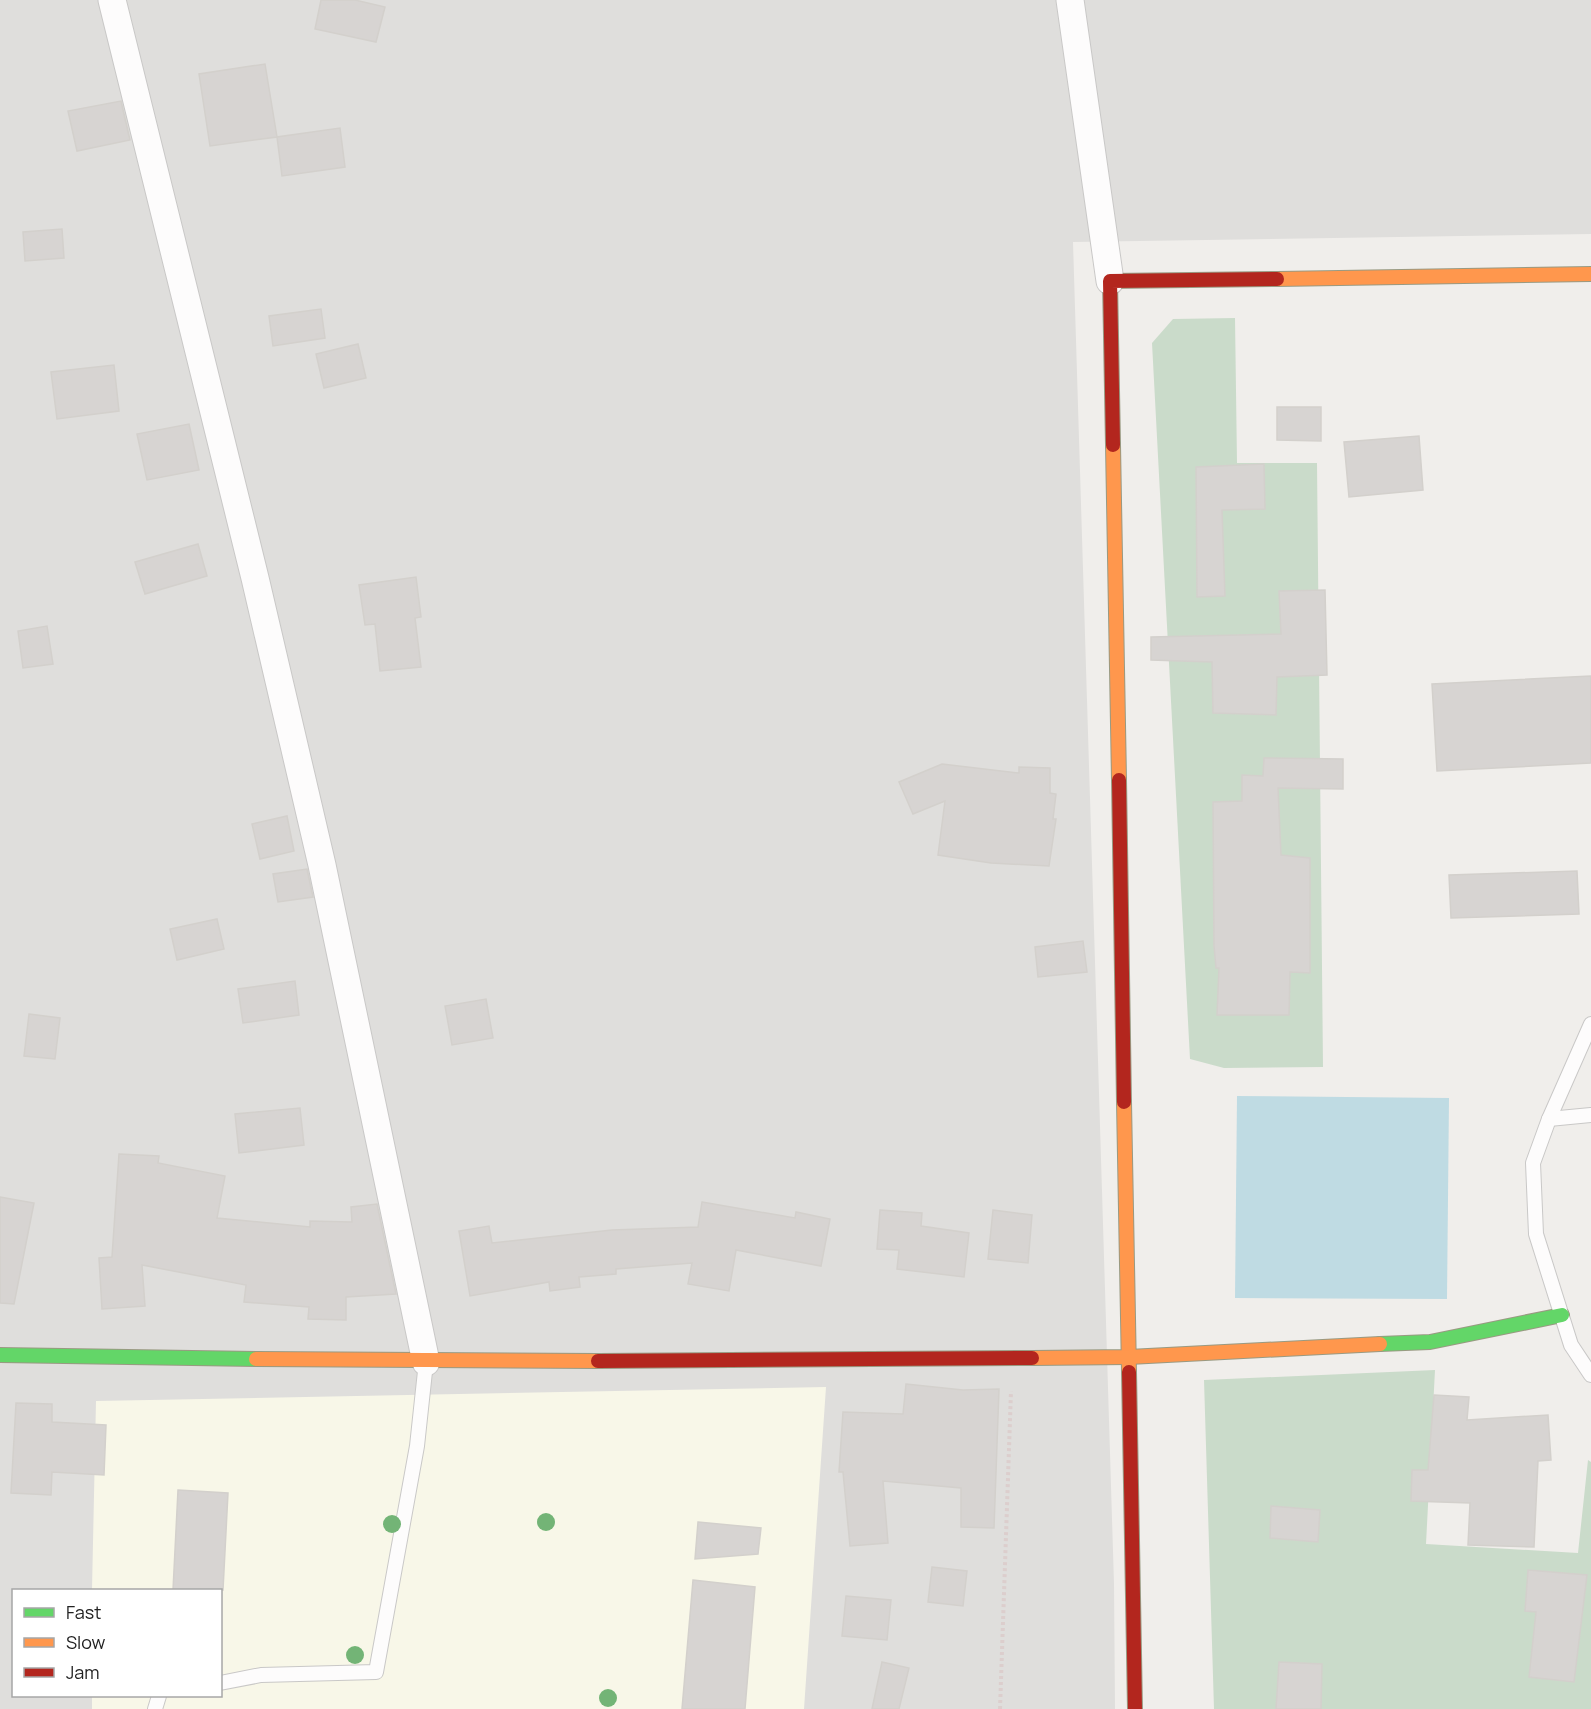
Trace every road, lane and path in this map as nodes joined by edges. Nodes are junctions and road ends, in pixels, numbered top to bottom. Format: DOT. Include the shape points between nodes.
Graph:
graph roads {
  1 [pos="112,0"];
  2 [pos="1070,0"];
  3 [pos="1591,274"];
  4 [pos="1110,281"];
  5 [pos="1591,1024"];
  6 [pos="1591,1115"];
  7 [pos="1549,1119"];
  8 [pos="1562,1315"];
  9 [pos="0,1355"];
  10 [pos="1129,1357"];
  11 [pos="1012,1358"];
  12 [pos="426,1362"];
  13 [pos="1591,1375"];
  14 [pos="222,1683"];
  15 [pos="1000,1709"];
  16 [pos="1135,1709"];
  1 -- 12 [label="street" via="322,865"];
  2 -- 4 [label="street"];
  3 -- 4 [label="street"];
  4 -- 10 [label="street"];
  5 -- 7 [label="lane"];
  6 -- 7 [label="lane"];
  7 -- 8 [label="lane" via="1533,1163 1536,1234"];
  8 -- 10 [label="street" via="1430,1342"];
  8 -- 13 [label="lane" via="1571,1345"];
  9 -- 12 [label="street"];
  10 -- 11 [label="street"];
  10 -- 16 [label="street"];
  11 -- 12 [label="street"];
  11 -- 15 [label="path"];
  12 -- 14 [label="lane" via="417,1446 376,1672 261,1675"];
}
